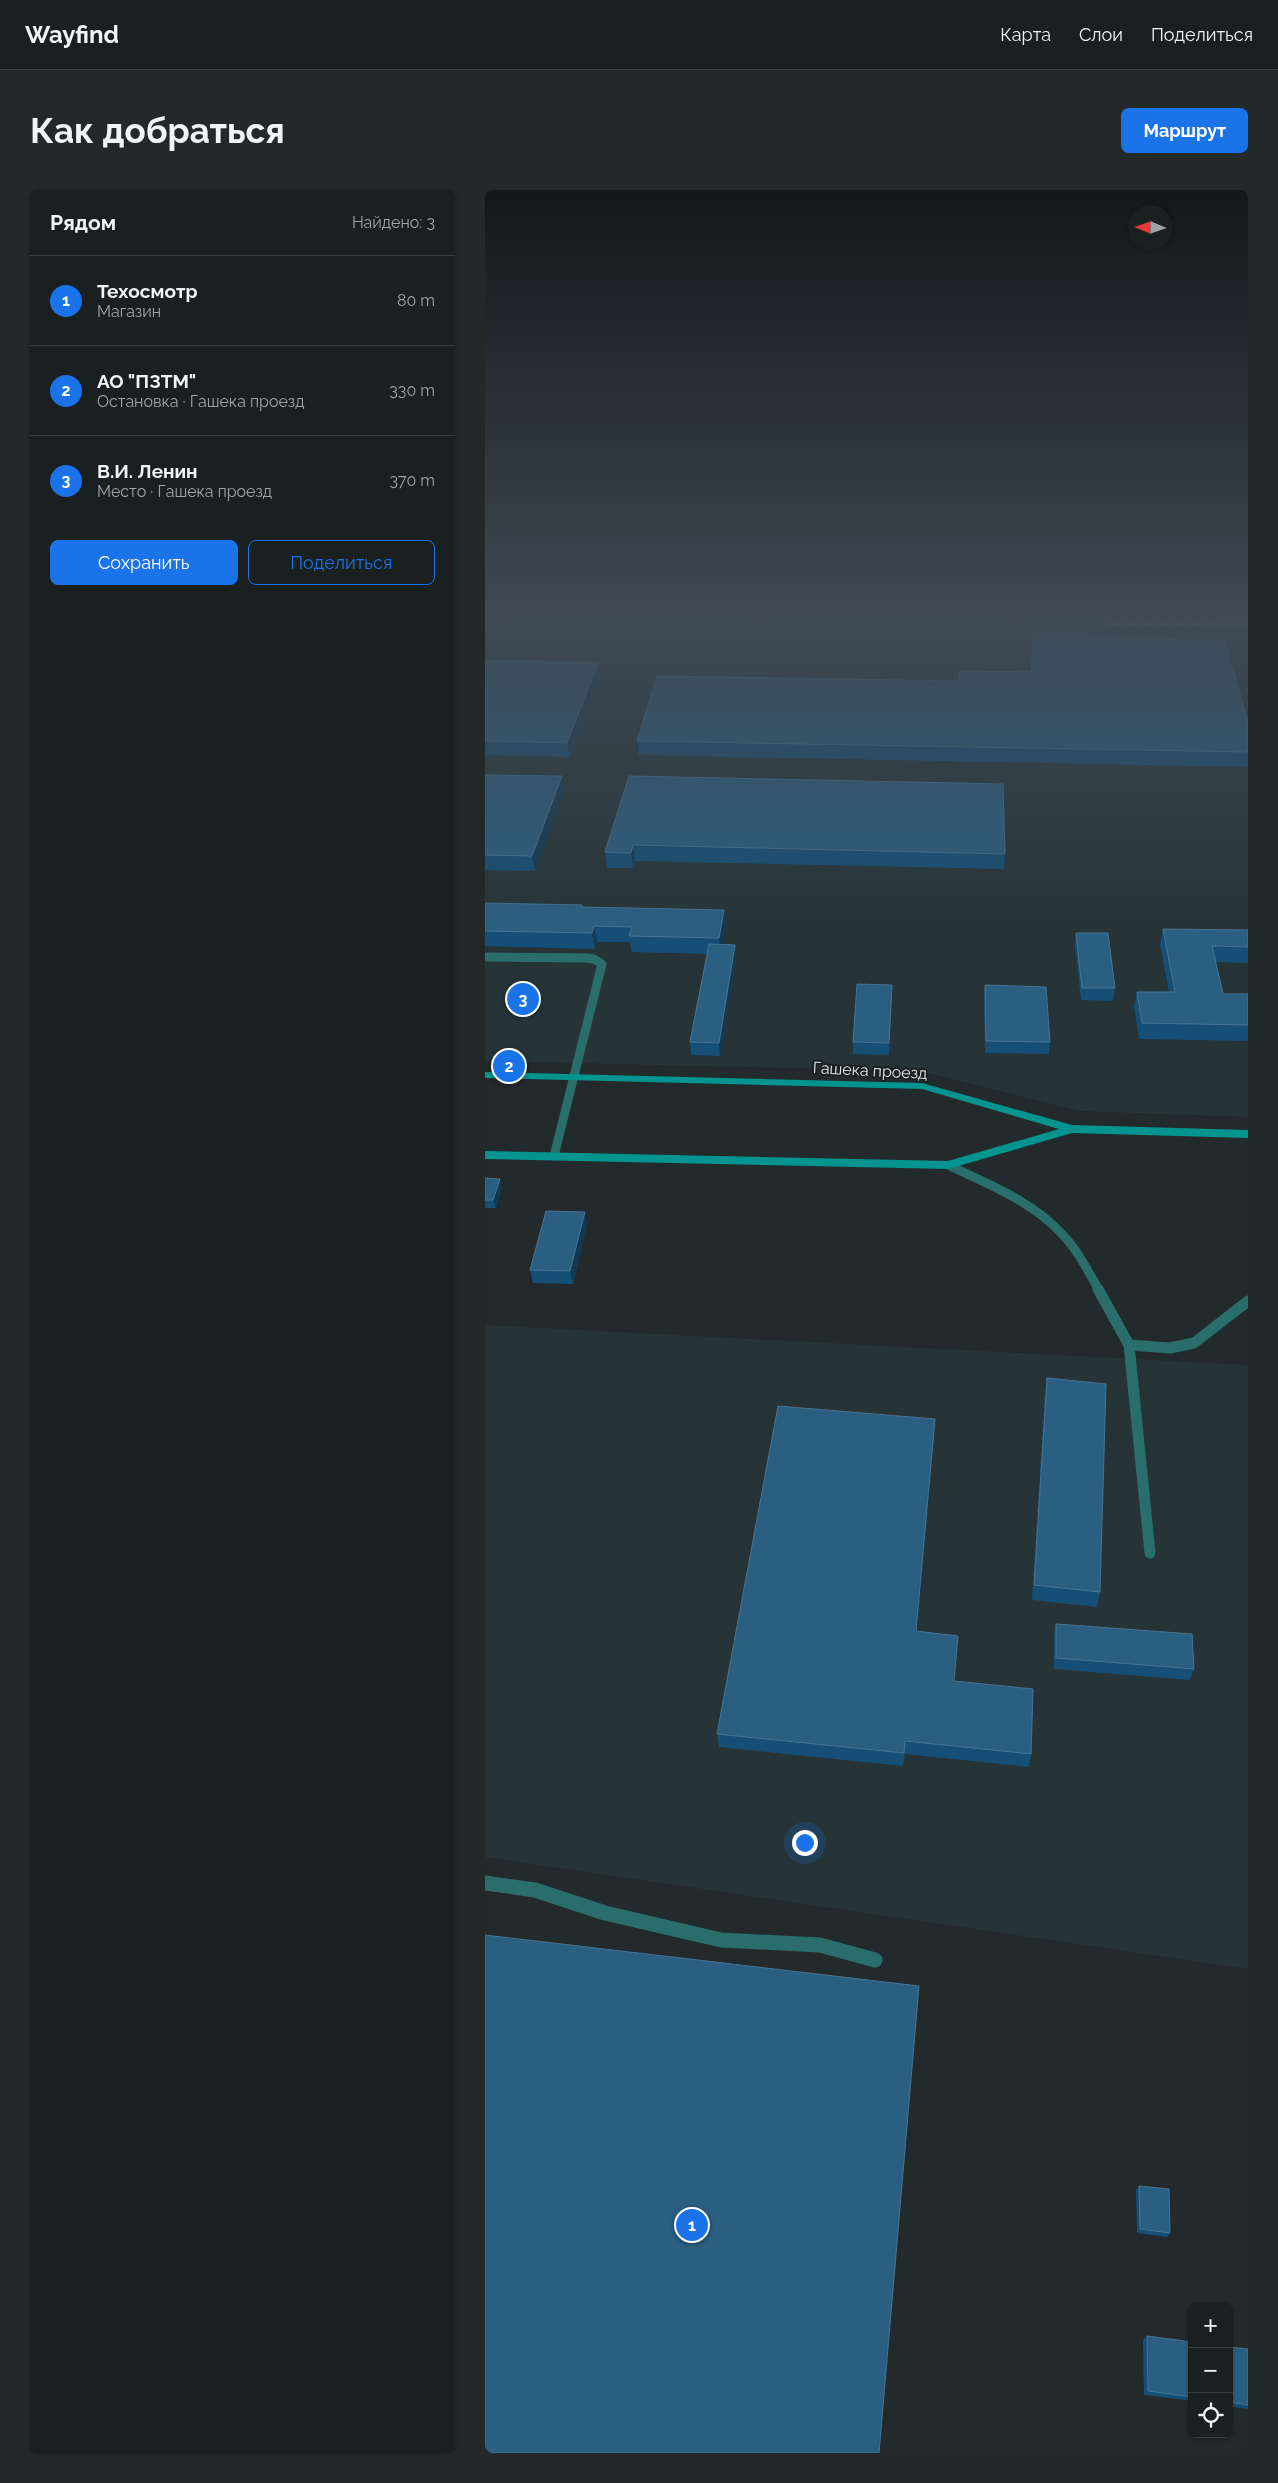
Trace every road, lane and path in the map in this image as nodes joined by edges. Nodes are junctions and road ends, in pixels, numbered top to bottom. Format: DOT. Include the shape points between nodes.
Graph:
graph roads {
  1 [pos="485,957"];
  2 [pos="485,1075"];
  3 [pos="574,1077"];
  4 [pos="1072,1129"];
  5 [pos="1248,1134"];
  6 [pos="485,1155"];
  7 [pos="554,1156"];
  8 [pos="948,1165"];
  9 [pos="1248,1301"];
  10 [pos="1129,1345"];
  11 [pos="1150,1553"];
  12 [pos="485,1883"];
  13 [pos="875,1960"];
  1 -- 3 [label="lane" via="586,958 602,964"];
  2 -- 3 [label="street, Гашека проезд"];
  3 -- 4 [label="street, Гашека проезд" via="922,1086"];
  3 -- 7 [label="lane"];
  4 -- 5 [label="street, Гашека проезд"];
  4 -- 8 [label="street"];
  6 -- 7 [label="street"];
  7 -- 8 [label="street"];
  8 -- 10 [label="lane" via="1021,1200 1063,1234 1082,1258"];
  9 -- 10 [label="lane" via="1194,1343 1170,1348"];
  10 -- 11 [label="lane"];
  12 -- 13 [label="lane" via="535,1890 605,1913 721,1940 820,1945"];
}
